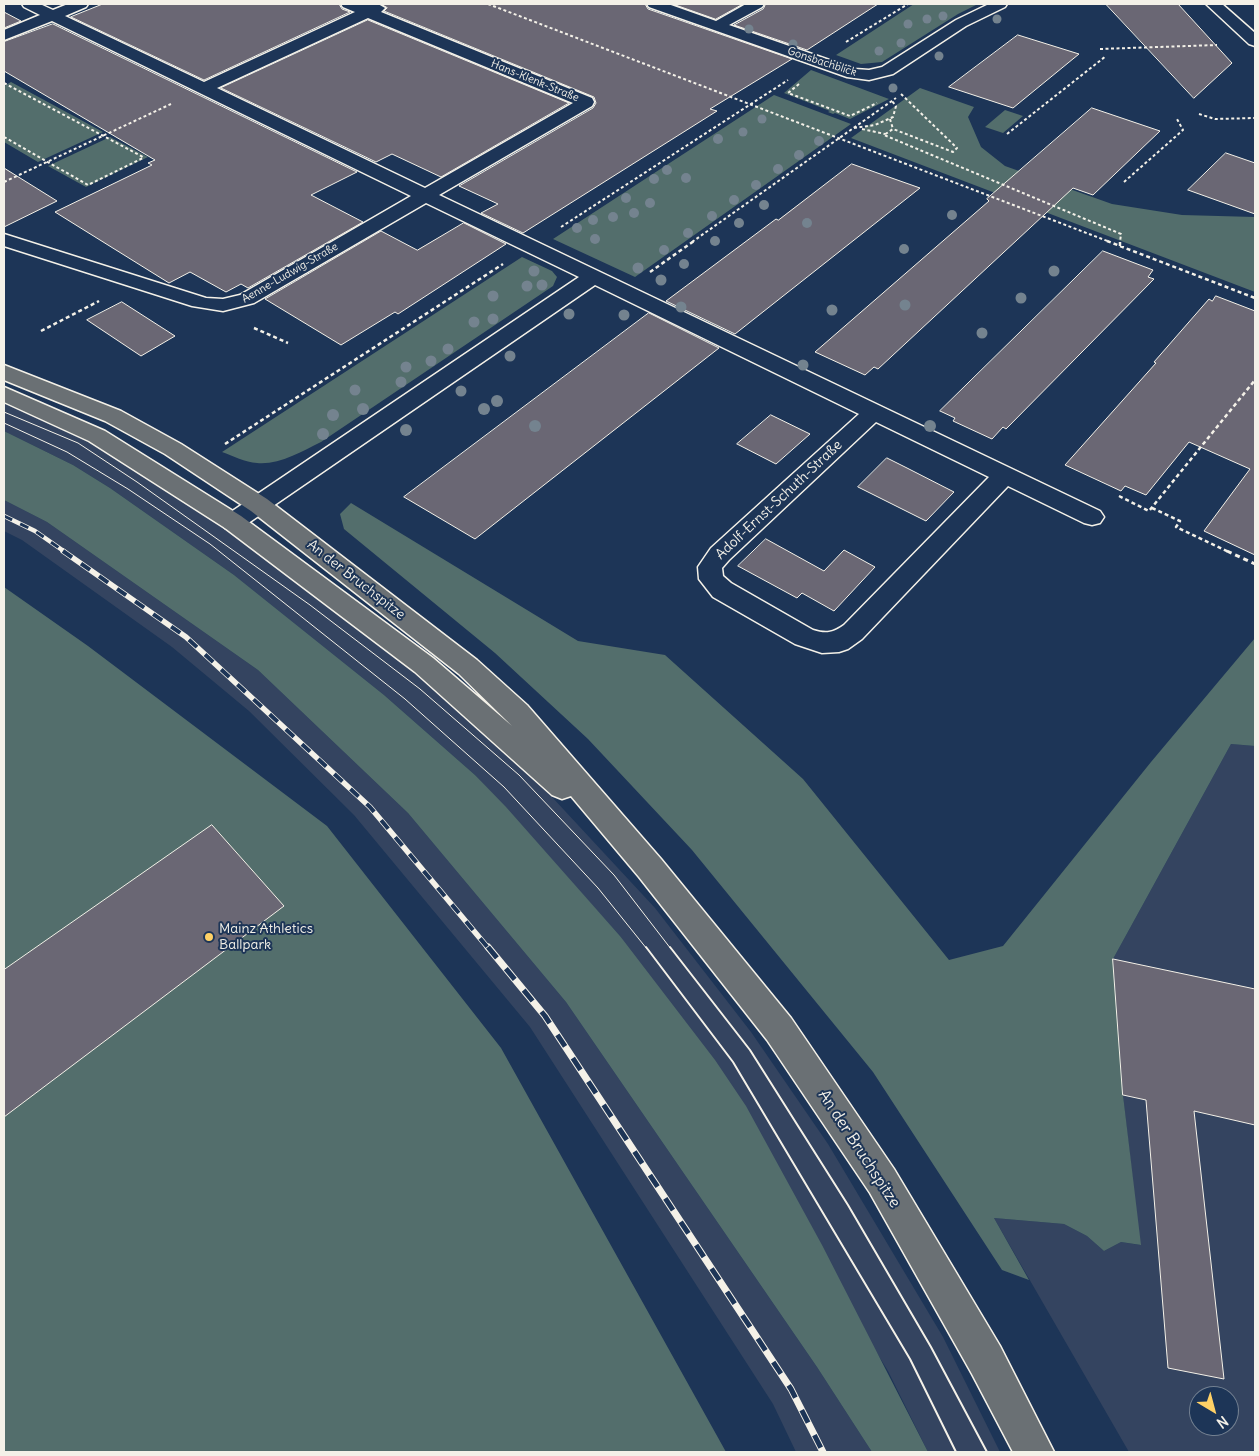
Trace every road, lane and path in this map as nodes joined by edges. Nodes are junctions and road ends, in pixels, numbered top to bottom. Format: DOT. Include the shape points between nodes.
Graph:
graph roads {
  1 [pos="28,4"];
  2 [pos="81,4"];
  3 [pos="348,4"];
  4 [pos="385,4"];
  5 [pos="488,4"];
  6 [pos="654,4"];
  7 [pos="757,4"];
  8 [pos="908,4"];
  9 [pos="1000,4"];
  10 [pos="1213,4"];
  11 [pos="368,12"];
  12 [pos="52,15"];
  13 [pos="717,26"];
  14 [pos="4,35"];
  15 [pos="1255,41"];
  16 [pos="1219,45"];
  17 [pos="1100,50"];
  18 [pos="1106,56"];
  19 [pos="817,61"];
  20 [pos="792,78"];
  21 [pos="802,81"];
  22 [pos="4,82"];
  23 [pos="9,85"];
  24 [pos="4,88"];
  25 [pos="204,88"];
  26 [pos="902,94"];
  27 [pos="883,100"];
  28 [pos="892,101"];
  29 [pos="751,104"];
  30 [pos="888,104"];
  31 [pos="1199,114"];
  32 [pos="1255,118"];
  33 [pos="890,119"];
  34 [pos="1177,119"];
  35 [pos="854,128"];
  36 [pos="893,128"];
  37 [pos="858,129"];
  38 [pos="886,134"];
  39 [pos="1006,134"];
  40 [pos="102,136"];
  41 [pos="4,137"];
  42 [pos="839,138"];
  43 [pos="47,162"];
  44 [pos="4,182"];
  45 [pos="1124,182"];
  46 [pos="424,195"];
  47 [pos="4,240"];
  48 [pos="531,246"];
  49 [pos="1120,246"];
  50 [pos="593,277"];
  51 [pos="623,291"];
  52 [pos="1255,298"];
  53 [pos="102,299"];
  54 [pos="41,331"];
  55 [pos="4,372"];
  56 [pos="1255,380"];
  57 [pos="4,394"];
  58 [pos="874,412"];
  59 [pos="220,448"];
  60 [pos="1005,475"];
  61 [pos="259,505"];
  62 [pos="1152,508"];
  63 [pos="1092,517"];
  64 [pos="233,522"];
  65 [pos="1255,564"];
  66 [pos="650,868"];
  67 [pos="1034,1452"];
  1 -- 12 [label="street"];
  2 -- 12 [label="street"];
  3 -- 11 [label="street, Hans-Klenk-Straße"];
  4 -- 11 [label="street"];
  5 -- 29 [label="path"];
  6 -- 13 [label="street, Gonsbachblick"];
  7 -- 13 [label="street"];
  8 -- 19 [label="path"];
  9 -- 19 [label="street, Gonsbachblick" via="961,23 880,74 853,74"];
  10 -- 15 [label="street"];
  11 -- 25 [label="street"];
  11 -- 46 [label="street, Hans-Klenk-Straße" via="586,102"];
  12 -- 14 [label="street"];
  12 -- 25 [label="street"];
  13 -- 19 [label="street, Gonsbachblick"];
  16 -- 17 [label="path"];
  18 -- 39 [label="path"];
  20 -- 29 [label="path"];
  21 -- 27 [label="path" via="788,93 850,116"];
  22 -- 23 [label="path"];
  23 -- 24 [label="path"];
  23 -- 40 [label="path"];
  25 -- 40 [label="path"];
  25 -- 46 [label="street"];
  26 -- 36 [label="path" via="958,148 953,152"];
  28 -- 33 [label="path" via="896,106"];
  29 -- 42 [label="path"];
  29 -- 48 [label="path"];
  30 -- 35 [label="path"];
  31 -- 32 [label="path" via="1215,119"];
  33 -- 36 [label="path"];
  33 -- 37 [label="path"];
  34 -- 45 [label="path" via="1183,130"];
  35 -- 37 [label="path"];
  35 -- 42 [label="path"];
  36 -- 38 [label="path"];
  37 -- 38 [label="path"];
  38 -- 49 [label="path" via="1120,234"];
  40 -- 43 [label="path"];
  40 -- 43 [label="path" via="143,157 88,185"];
  41 -- 43 [label="path"];
  42 -- 49 [label="path"];
  42 -- 51 [label="path"];
  43 -- 44 [label="path"];
  46 -- 47 [label="street, Aenne-Ludwig-Straße" via="247,299 222,306 199,302"];
  46 -- 48 [label="street"];
  48 -- 50 [label="street"];
  48 -- 59 [label="path"];
  49 -- 52 [label="path"];
  50 -- 51 [label="street"];
  50 -- 61 [label="street"];
  51 -- 58 [label="street"];
  53 -- 54 [label="path"];
  55 -- 61 [label="main road, An der Bruchspitze" via="113,416 173,449"];
  56 -- 62 [label="path"];
  57 -- 64 [label="main road, An der Bruchspitze" via="98,436"];
  58 -- 60 [label="street"];
  58 -- 60 [label="street, Adolf-Ernst-Schuth-Straße" via="720,554 710,567 711,579 722,590 804,637 822,643 839,642 854,632"];
  60 -- 63 [label="street"];
  61 -- 64 [label="street"];
  61 -- 66 [label="main road, An der Bruchspitze" via="468,667 517,713"];
  62 -- 63 [label="path" via="1149,511 1112,493"];
  62 -- 65 [label="path" via="1180,521 1176,527"];
  64 -- 66 [label="main road, An der Bruchspitze" via="424,665"];
  66 -- 67 [label="main road, An der Bruchspitze" via="779,1029 882,1181 986,1360"];
}
